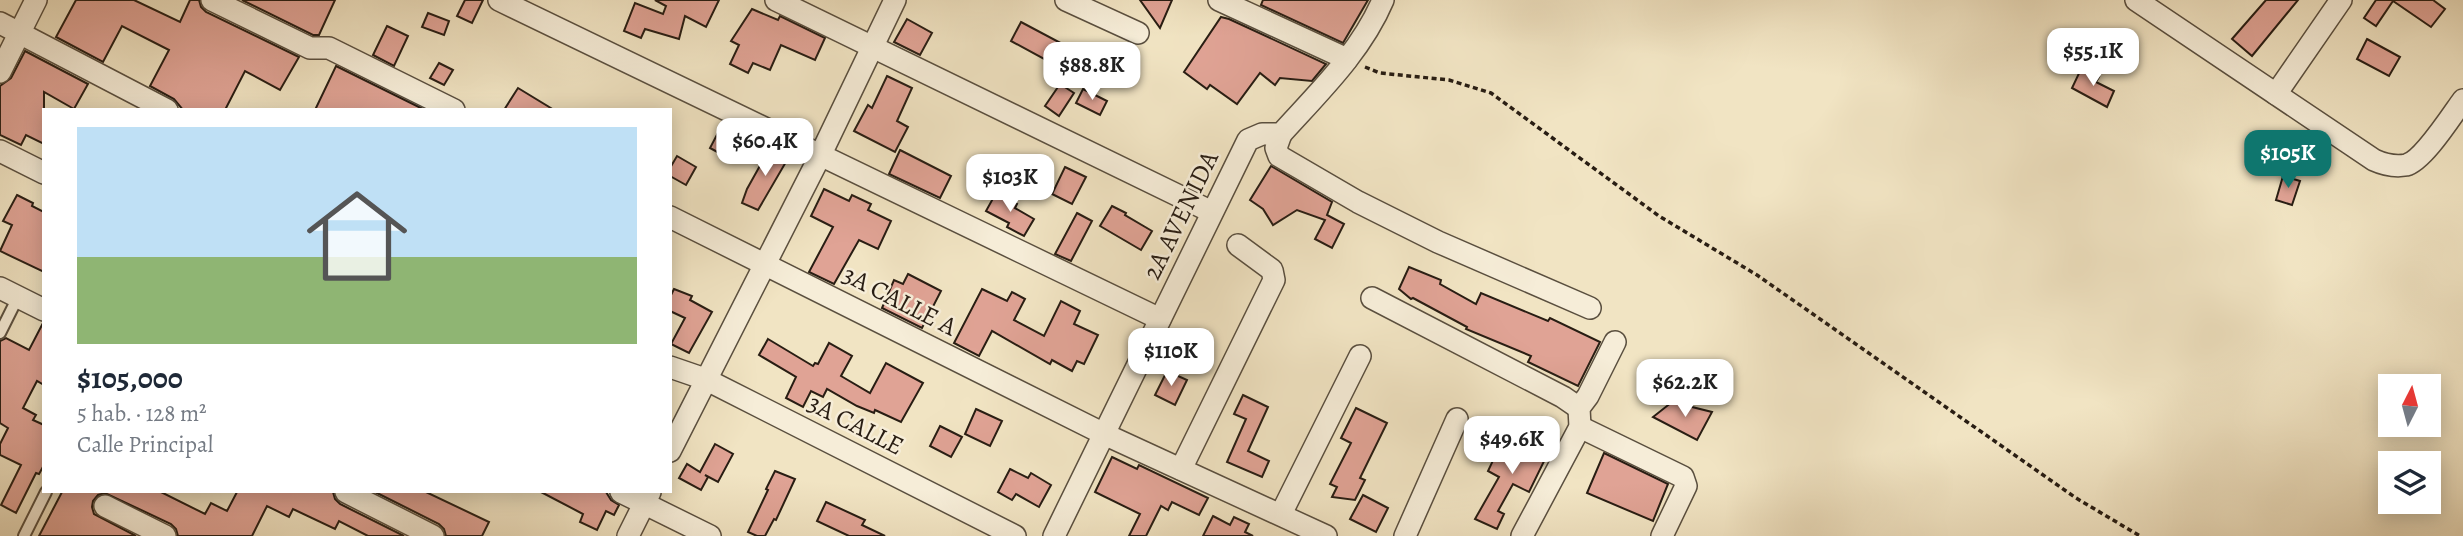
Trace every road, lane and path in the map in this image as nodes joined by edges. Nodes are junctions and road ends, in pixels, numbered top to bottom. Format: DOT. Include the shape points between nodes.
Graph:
graph roads {
  1 [pos="36,0"];
  2 [pos="212,0"];
  3 [pos="499,0"];
  4 [pos="776,0"];
  5 [pos="895,0"];
  6 [pos="1066,0"];
  7 [pos="1219,0"];
  8 [pos="1383,0"];
  9 [pos="2136,0"];
  10 [pos="2341,0"];
  11 [pos="0,23"];
  12 [pos="20,33"];
  13 [pos="1138,33"];
  14 [pos="872,48"];
  15 [pos="1347,59"];
  16 [pos="0,72"];
  17 [pos="2276,94"];
  18 [pos="2463,100"];
  19 [pos="163,108"];
  20 [pos="450,108"];
  21 [pos="1281,134"];
  22 [pos="0,150"];
  23 [pos="820,156"];
  24 [pos="42,172"];
  25 [pos="1212,212"];
  26 [pos="672,218"];
  27 [pos="1238,245"];
  28 [pos="765,264"];
  29 [pos="9,293"];
  30 [pos="1372,298"];
  31 [pos="1590,308"];
  32 [pos="42,309"];
  33 [pos="1160,319"];
  34 [pos="0,334"];
  35 [pos="1615,342"];
  36 [pos="1360,356"];
  37 [pos="672,368"];
  38 [pos="705,379"];
  39 [pos="1579,418"];
  40 [pos="1457,419"];
  41 [pos="1104,433"];
  42 [pos="672,447"];
  43 [pos="1181,468"];
  44 [pos="46,493"];
  45 [pos="348,493"];
  46 [pos="626,493"];
  47 [pos="647,497"];
  48 [pos="105,506"];
  49 [pos="1281,514"];
  50 [pos="24,536"];
  51 [pos="165,536"];
  52 [pos="433,536"];
  53 [pos="628,536"];
  54 [pos="710,536"];
  55 [pos="1015,536"];
  56 [pos="1054,536"];
  57 [pos="1326,536"];
  58 [pos="1405,536"];
  59 [pos="1522,536"];
  60 [pos="1662,536"];
  61 [pos="2140,536"];
  1 -- 12 [label="street"];
  2 -- 20 [label="street" via="310,48 329,48"];
  3 -- 23 [label="street"];
  4 -- 14 [label="street"];
  5 -- 14 [label="street"];
  6 -- 13 [label="street"];
  7 -- 15 [label="street"];
  8 -- 15 [label="street"];
  9 -- 17 [label="street"];
  10 -- 17 [label="street"];
  11 -- 12 [label="street"];
  12 -- 16 [label="street"];
  12 -- 19 [label="street"];
  14 -- 23 [label="street"];
  14 -- 25 [label="street"];
  15 -- 21 [label="street"];
  15 -- 61 [label="path" via="1380,74 1449,80 1491,93 1659,216 1757,275 2076,498"];
  17 -- 18 [label="street" via="2388,166 2409,165"];
  21 -- 25 [label="street, 2A AVENIDA" via="1248,140"];
  21 -- 31 [label="street" via="1276,148 1279,156 1346,195 1438,242"];
  22 -- 24 [label="street"];
  23 -- 28 [label="street"];
  23 -- 33 [label="street"];
  25 -- 33 [label="street, 2A AVENIDA"];
  26 -- 28 [label="street, 3A CALLE A"];
  27 -- 43 [label="street" via="1272,270 1274,280"];
  28 -- 38 [label="street"];
  28 -- 41 [label="street, 3A CALLE A"];
  29 -- 32 [label="street"];
  29 -- 34 [label="lane"];
  30 -- 39 [label="street" via="1563,397"];
  33 -- 41 [label="street, 2A AVENIDA"];
  35 -- 39 [label="street"];
  36 -- 49 [label="street"];
  37 -- 38 [label="street, 3A CALLE"];
  38 -- 42 [label="street"];
  38 -- 55 [label="street, 3A CALLE"];
  39 -- 59 [label="street"];
  39 -- 60 [label="street" via="1683,477 1686,486"];
  40 -- 58 [label="street"];
  41 -- 43 [label="street, 3A CALLE A"];
  41 -- 56 [label="street, 2A AVENIDA"];
  43 -- 49 [label="street, 3A CALLE A"];
  44 -- 50 [label="lane"];
  45 -- 52 [label="street"];
  46 -- 47 [label="street"];
  47 -- 53 [label="street"];
  47 -- 54 [label="street"];
  48 -- 51 [label="street"];
  49 -- 57 [label="street, 3A CALLE A"];
}
